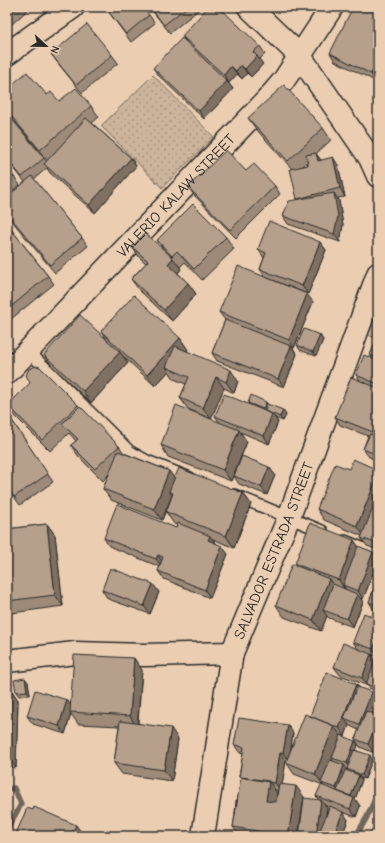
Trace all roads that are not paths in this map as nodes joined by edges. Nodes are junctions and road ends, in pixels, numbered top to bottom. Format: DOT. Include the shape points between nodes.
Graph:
graph roads {
  1 [pos="73,7"];
  2 [pos="249,7"];
  3 [pos="332,7"];
  4 [pos="7,54"];
  5 [pos="300,56"];
  6 [pos="378,176"];
  7 [pos="378,274"];
  8 [pos="28,351"];
  9 [pos="7,373"];
  10 [pos="197,480"];
  11 [pos="225,491"];
  12 [pos="289,517"];
  13 [pos="376,554"];
  14 [pos="232,653"];
  15 [pos="7,661"];
  16 [pos="203,836"];
  1 -- 4 [label="street"];
  2 -- 5 [label="street"];
  3 -- 5 [label="street, VALERIO KALAW STREET"];
  5 -- 6 [label="street" via="370,158"];
  5 -- 8 [label="street, VALERIO KALAW STREET" via="284,80 266,100"];
  7 -- 12 [label="street, SALVADOR ESTRADA STREET"];
  8 -- 9 [label="street, VALERIO KALAW STREET"];
  8 -- 10 [label="lane" via="129,451"];
  11 -- 12 [label="lane"];
  12 -- 13 [label="lane"];
  12 -- 14 [label="street, SALVADOR ESTRADA STREET"];
  14 -- 15 [label="street" via="75,653"];
  14 -- 16 [label="street, SALVADOR ESTRADA STREET"];
}
